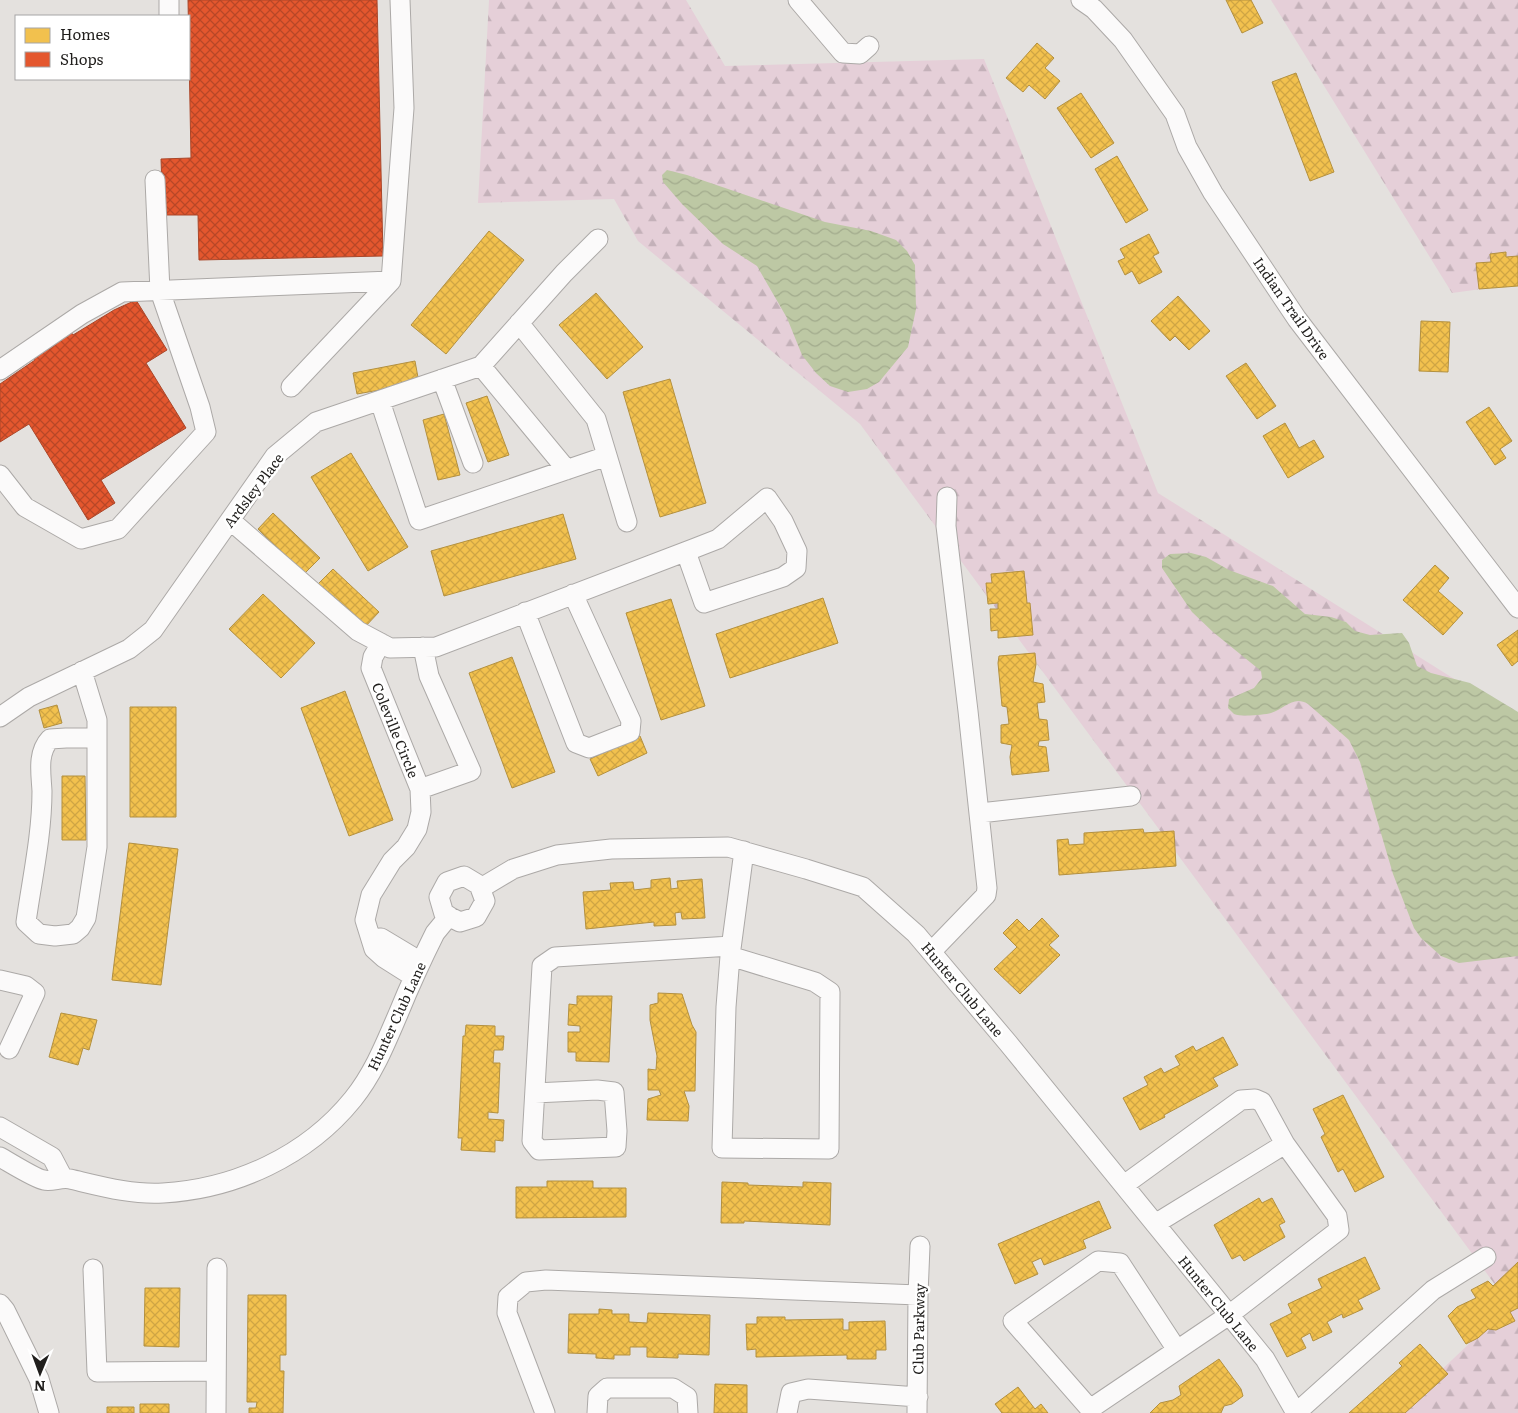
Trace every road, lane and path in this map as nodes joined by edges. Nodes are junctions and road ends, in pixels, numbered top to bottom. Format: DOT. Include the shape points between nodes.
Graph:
graph roads {
  1 [pos="169,0"];
  2 [pos="400,0"];
  3 [pos="798,0"];
  4 [pos="1082,0"];
  5 [pos="169,15"];
  6 [pos="869,46"];
  7 [pos="155,180"];
  8 [pos="598,239"];
  9 [pos="391,281"];
  10 [pos="160,291"];
  11 [pos="519,323"];
  12 [pos="481,366"];
  13 [pos="0,370"];
  14 [pos="442,379"];
  15 [pos="291,386"];
  16 [pos="380,401"];
  17 [pos="607,456"];
  18 [pos="472,463"];
  19 [pos="567,470"];
  20 [pos="0,475"];
  21 [pos="947,497"];
  22 [pos="230,520"];
  23 [pos="627,522"];
  24 [pos="686,552"];
  25 [pos="573,594"];
  26 [pos="1518,608"];
  27 [pos="525,612"];
  28 [pos="381,643"];
  29 [pos="423,647"];
  30 [pos="82,671"];
  31 [pos="0,717"];
  32 [pos="97,738"];
  33 [pos="420,789"];
  34 [pos="1132,796"];
  35 [pos="980,813"];
  36 [pos="744,851"];
  37 [pos="481,888"];
  38 [pos="449,916"];
  39 [pos="730,951"];
  40 [pos="931,952"];
  41 [pos="418,969"];
  42 [pos="0,980"];
  43 [pos="9,1049"];
  44 [pos="535,1092"];
  45 [pos="0,1127"];
  46 [pos="1285,1144"];
  47 [pos="0,1157"];
  48 [pos="63,1178"];
  49 [pos="1124,1185"];
  50 [pos="1155,1224"];
  51 [pos="920,1246"];
  52 [pos="1486,1257"];
  53 [pos="217,1268"];
  54 [pos="93,1269"];
  55 [pos="918,1294"];
  56 [pos="0,1304"];
  57 [pos="1229,1315"];
  58 [pos="1177,1350"];
  59 [pos="216,1371"];
  60 [pos="918,1405"];
  61 [pos="49,1413"];
  62 [pos="216,1413"];
  63 [pos="545,1413"];
  64 [pos="597,1413"];
  65 [pos="688,1413"];
  66 [pos="787,1413"];
  67 [pos="1296,1413"];
  1 -- 5 [label="street"];
  2 -- 9 [label="street" via="404,108"];
  3 -- 6 [label="street" via="844,53 860,54"];
  4 -- 26 [label="street, Indian Trail Drive" via="1123,40 1175,114 1187,147 1213,193 1297,319"];
  7 -- 10 [label="street"];
  8 -- 11 [label="street"];
  9 -- 10 [label="street"];
  9 -- 15 [label="street"];
  10 -- 13 [label="street" via="122,292 82,314"];
  10 -- 20 [label="street" via="206,432 118,529 81,539 25,507"];
  11 -- 12 [label="street"];
  11 -- 17 [label="street" via="596,419"];
  12 -- 14 [label="street, Ardsley Place"];
  12 -- 19 [label="street"];
  14 -- 16 [label="street, Ardsley Place"];
  14 -- 18 [label="street"];
  16 -- 19 [label="street" via="419,520"];
  16 -- 22 [label="street, Ardsley Place" via="316,422 275,456"];
  17 -- 19 [label="street"];
  17 -- 23 [label="street"];
  21 -- 35 [label="street" via="946,526"];
  22 -- 28 [label="street" via="358,631"];
  22 -- 30 [label="street, Ardsley Place" via="153,630 110,659"];
  24 -- 24 [label="street" via="718,538 767,498 783,521 796,550 796,568 783,577 704,603"];
  24 -- 25 [label="street"];
  25 -- 27 [label="street"];
  25 -- 27 [label="street" via="631,720 630,732 589,748 576,743"];
  27 -- 29 [label="street" via="436,647"];
  28 -- 29 [label="street" via="390,648"];
  28 -- 33 [label="street, Coleville Circle" via="371,668"];
  29 -- 33 [label="street" via="429,676 471,771"];
  30 -- 31 [label="street, Ardsley Place"];
  30 -- 32 [label="street" via="96,720"];
  32 -- 32 [label="street" via="97,847 86,918 74,934 39,934 26,922 42,811 41,755 50,739"];
  33 -- 41 [label="street, Coleville Circle" via="421,812 416,829 378,882 365,920 374,949 384,958"];
  34 -- 35 [label="street"];
  35 -- 40 [label="street" via="986,895"];
  36 -- 37 [label="street, Hunter Club Lane" via="728,847 689,847 557,854 513,868"];
  36 -- 39 [label="street"];
  36 -- 40 [label="street, Hunter Club Lane" via="863,887 902,920"];
  37 -- 38 [label="street" via="485,901 476,917 460,922"];
  37 -- 38 [label="street" via="464,876 447,882 439,897 444,914"];
  38 -- 41 [label="street, Hunter Club Lane" via="434,933"];
  39 -- 39 [label="street" via="722,1148 829,1149 830,992 815,982"];
  39 -- 44 [label="street" via="555,957 542,966"];
  40 -- 49 [label="street, Hunter Club Lane"];
  41 -- 48 [label="street, Hunter Club Lane" via="377,1062 353,1099 321,1131 284,1157 253,1174 222,1184 161,1193 131,1191"];
  42 -- 43 [label="street" via="26,986 35,993"];
  44 -- 44 [label="street" via="532,1141 540,1150 616,1147 614,1092"];
  45 -- 48 [label="street" via="52,1157"];
  46 -- 49 [label="street" via="1262,1102 1255,1098 1241,1100"];
  46 -- 50 [label="street"];
  46 -- 57 [label="street" via="1337,1216 1339,1230"];
  47 -- 48 [label="street, Hunter Club Lane" via="44,1180"];
  49 -- 50 [label="street, Hunter Club Lane"];
  50 -- 57 [label="street, Hunter Club Lane"];
  51 -- 55 [label="street, Club Parkway"];
  52 -- 67 [label="street" via="1433,1290"];
  53 -- 59 [label="street"];
  54 -- 59 [label="street" via="97,1372"];
  55 -- 60 [label="street, Club Parkway"];
  55 -- 63 [label="street" via="546,1280 526,1282 508,1297 507,1313"];
  56 -- 61 [label="street" via="39,1379"];
  57 -- 58 [label="street"];
  57 -- 67 [label="street, Hunter Club Lane" via="1265,1359"];
  58 -- 58 [label="street" via="1120,1263 1098,1260 1013,1321 1090,1409"];
  59 -- 62 [label="street"];
  60 -- 66 [label="street" via="808,1389 791,1393"];
  64 -- 65 [label="street" via="598,1396 607,1388 673,1388 687,1397"];
}
